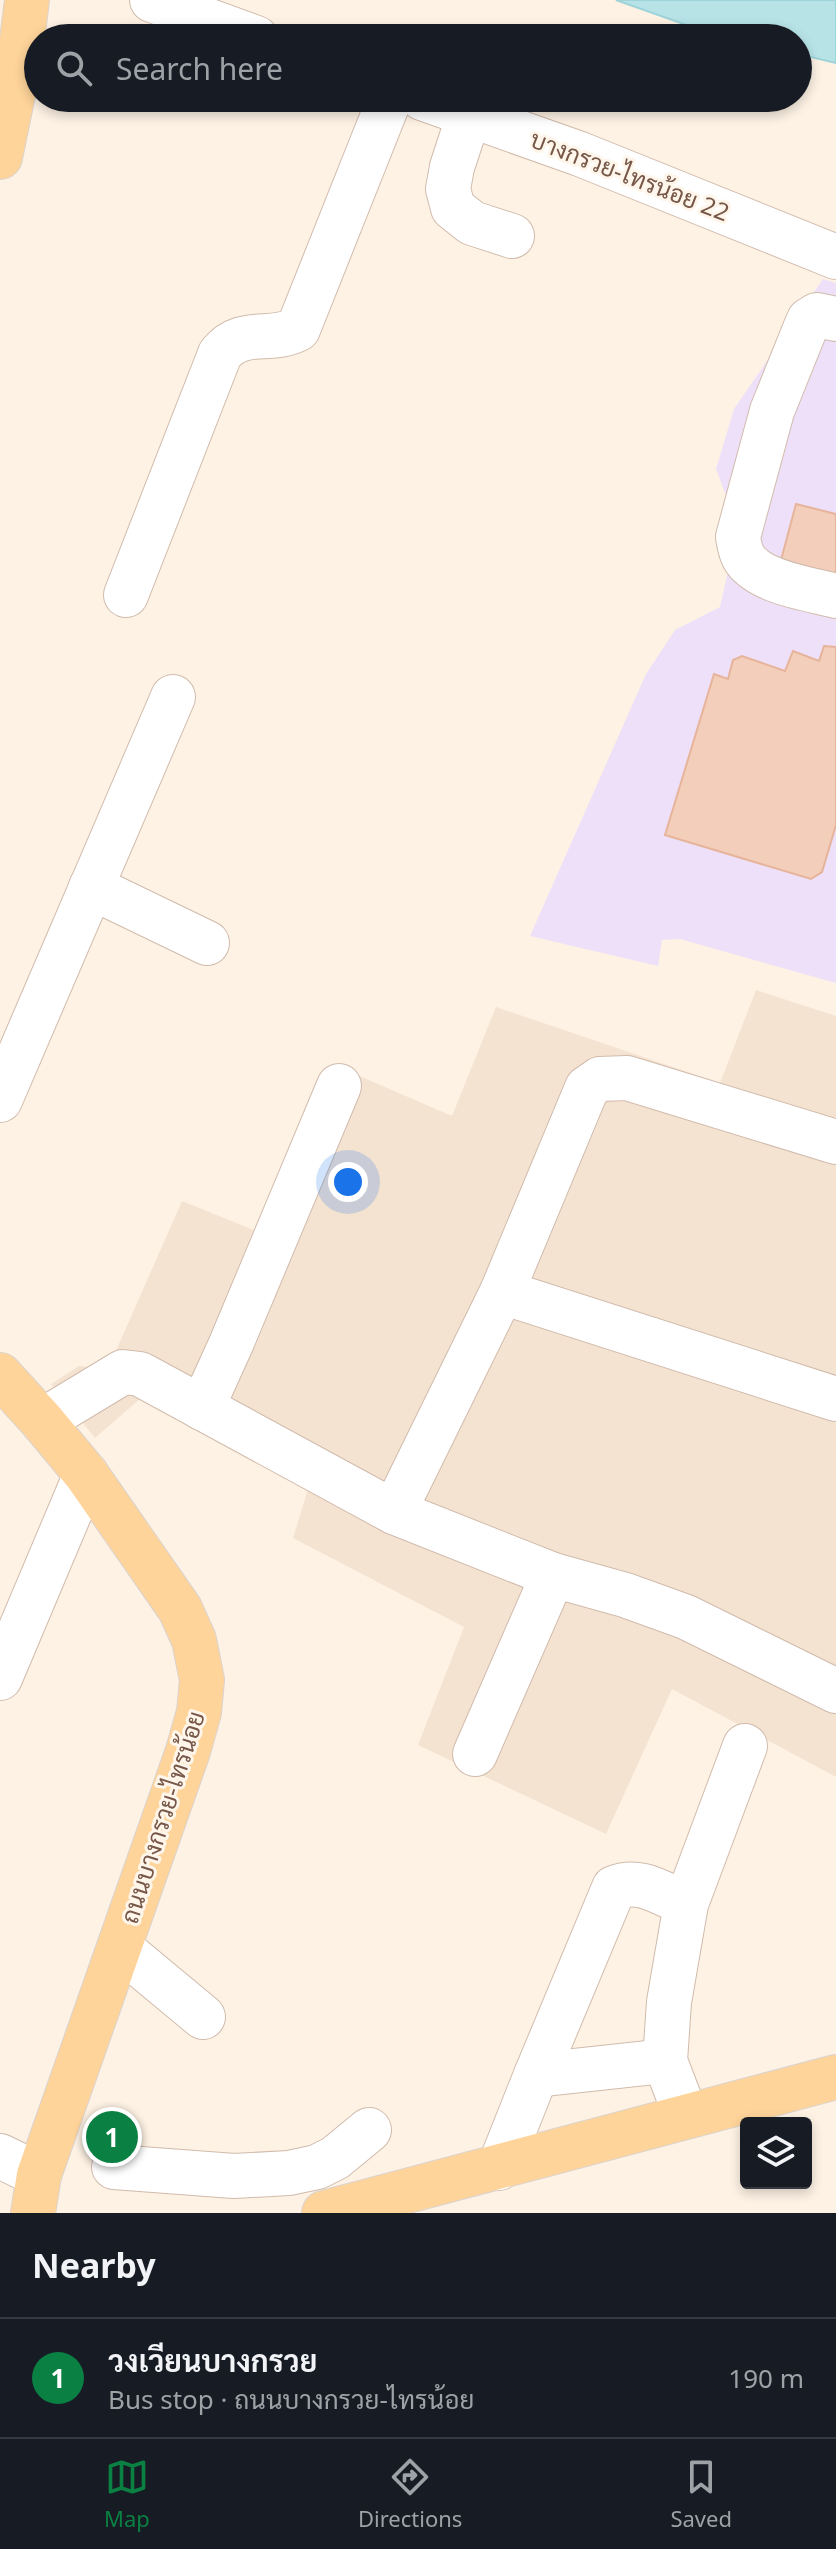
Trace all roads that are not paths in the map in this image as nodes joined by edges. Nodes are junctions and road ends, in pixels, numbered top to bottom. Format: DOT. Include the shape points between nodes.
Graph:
graph roads {
  1 [pos="152,0"];
  2 [pos="17,14"];
  3 [pos="218,24"];
  4 [pos="384,112"];
  5 [pos="461,112"];
  6 [pos="469,115"];
  7 [pos="0,157"];
  8 [pos="512,236"];
  9 [pos="836,257"];
  10 [pos="836,319"];
  11 [pos="126,595"];
  12 [pos="836,596"];
  13 [pos="173,697"];
  14 [pos="91,887"];
  15 [pos="207,943"];
  16 [pos="339,1086"];
  17 [pos="0,1100"];
  18 [pos="836,1142"];
  19 [pos="502,1292"];
  20 [pos="0,1375"];
  21 [pos="836,1399"];
  22 [pos="202,1408"];
  23 [pos="42,1421"];
  24 [pos="86,1474"];
  25 [pos="394,1512"];
  26 [pos="553,1575"];
  27 [pos="0,1678"];
  28 [pos="836,1691"];
  29 [pos="745,1746"];
  30 [pos="475,1754"];
  31 [pos="686,1904"];
  32 [pos="120,1948"];
  33 [pos="203,2017"];
  34 [pos="665,2061"];
  35 [pos="536,2075"];
  36 [pos="836,2077"];
  37 [pos="686,2116"];
  38 [pos="369,2130"];
  39 [pos="0,2156"];
  40 [pos="114,2167"];
  41 [pos="317,2167"];
  42 [pos="499,2168"];
  43 [pos="44,2200"];
  44 [pos="419,2201"];
  45 [pos="328,2212"];
  1 -- 3 [label="street"];
  2 -- 7 [label="main road" via="19,65"];
  4 -- 11 [label="street" via="298,329 288,335 243,337 229,342 220,354"];
  5 -- 6 [label="street, บางกรวย-ไทรน้อย 22"];
  6 -- 8 [label="street" via="448,189 453,208 472,223"];
  6 -- 9 [label="street, บางกรวย-ไทรน้อย 22"];
  10 -- 12 [label="street" via="817,315 809,320 772,411 738,537 751,568"];
  13 -- 14 [label="street"];
  14 -- 15 [label="street"];
  14 -- 17 [label="street"];
  16 -- 22 [label="street"];
  18 -- 19 [label="street" via="627,1078 600,1079 587,1088"];
  19 -- 21 [label="street"];
  19 -- 25 [label="street"];
  20 -- 23 [label="main road, ถนนบางกรวย-ไทรน้อย"];
  22 -- 23 [label="street" via="140,1374 123,1372"];
  22 -- 25 [label="street"];
  23 -- 24 [label="main road, ถนนบางกรวย-ไทรน้อย"];
  24 -- 27 [label="street"];
  24 -- 32 [label="main road, ถนนบางกรวย-ไทรน้อย" via="180,1609 194,1640 202,1680 188,1751"];
  25 -- 26 [label="street"];
  26 -- 28 [label="street" via="686,1617"];
  26 -- 30 [label="street"];
  29 -- 31 [label="street"];
  31 -- 34 [label="street"];
  31 -- 35 [label="street" via="639,1883 614,1888"];
  32 -- 33 [label="street"];
  32 -- 43 [label="main road, ถนนบางกรวย-ไทรน้อย"];
  34 -- 35 [label="street"];
  34 -- 37 [label="street"];
  35 -- 42 [label="street"];
  36 -- 37 [label="main road"];
  37 -- 42 [label="main road"];
  38 -- 41 [label="street"];
  39 -- 43 [label="street"];
  40 -- 41 [label="street" via="234,2176"];
  41 -- 45 [label="street"];
  42 -- 44 [label="main road"];
  44 -- 45 [label="main road"];
}
